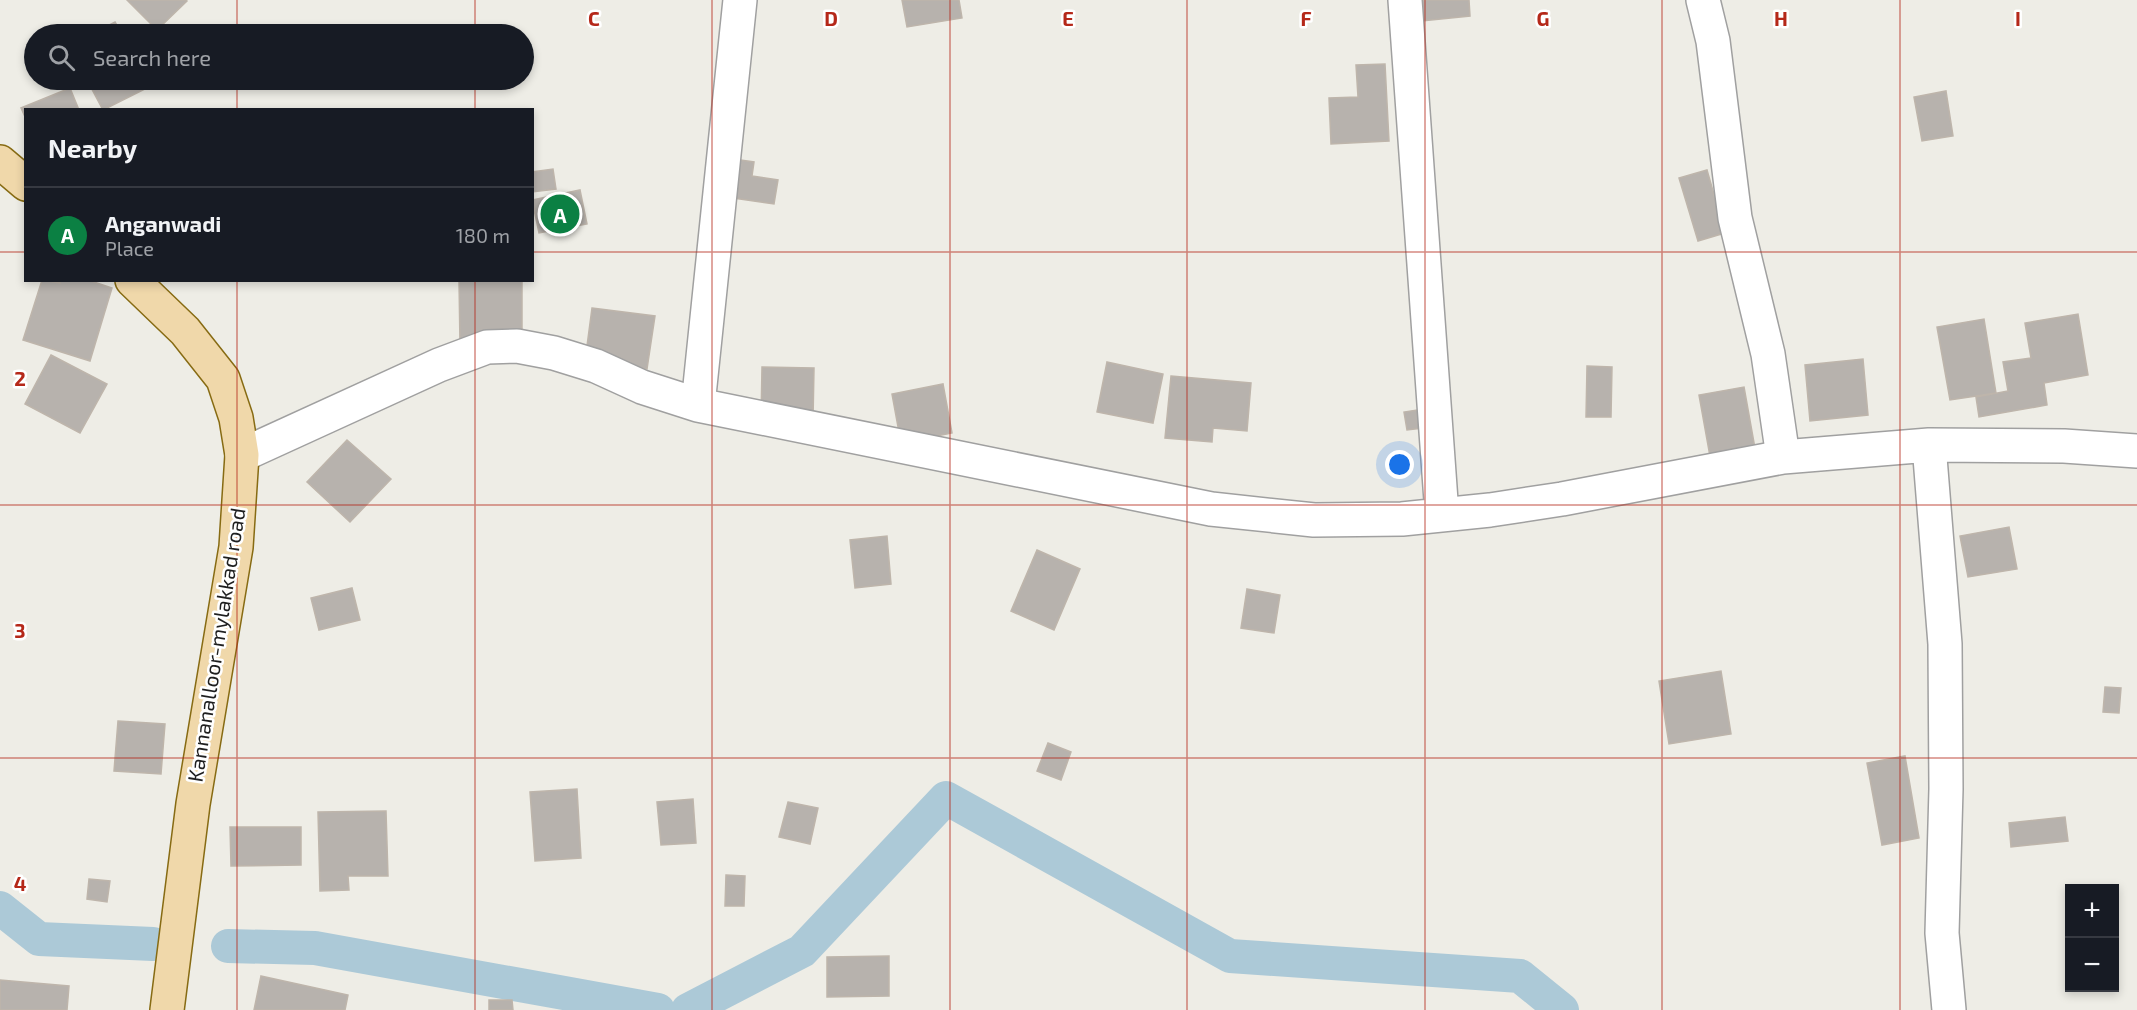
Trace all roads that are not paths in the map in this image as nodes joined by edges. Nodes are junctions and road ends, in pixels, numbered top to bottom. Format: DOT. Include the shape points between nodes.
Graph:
graph roads {
  1 [pos="740,0"];
  2 [pos="1405,0"];
  3 [pos="1703,0"];
  4 [pos="0,162"];
  5 [pos="24,182"];
  6 [pos="134,282"];
  7 [pos="698,405"];
  8 [pos="1929,445"];
  9 [pos="2137,451"];
  10 [pos="242,455"];
  11 [pos="1783,457"];
  12 [pos="1442,515"];
  13 [pos="167,1010"];
  14 [pos="1949,1010"];
  1 -- 7 [label="street"];
  2 -- 12 [label="street"];
  3 -- 11 [label="street" via="1713,41 1735,218 1768,354"];
  4 -- 5 [label="main road"];
  6 -- 10 [label="main road, Kannanalloor-mylakkad road" via="185,331 223,380 236,418"];
  7 -- 10 [label="street" via="554,353 517,346 487,347"];
  7 -- 12 [label="street" via="1211,509 1314,520"];
  8 -- 9 [label="street"];
  8 -- 11 [label="street"];
  8 -- 14 [label="street" via="1945,644 1942,933"];
  10 -- 13 [label="main road, Kannanalloor-mylakkad road" via="236,547 193,804"];
  11 -- 12 [label="street" via="1562,499"];
}
